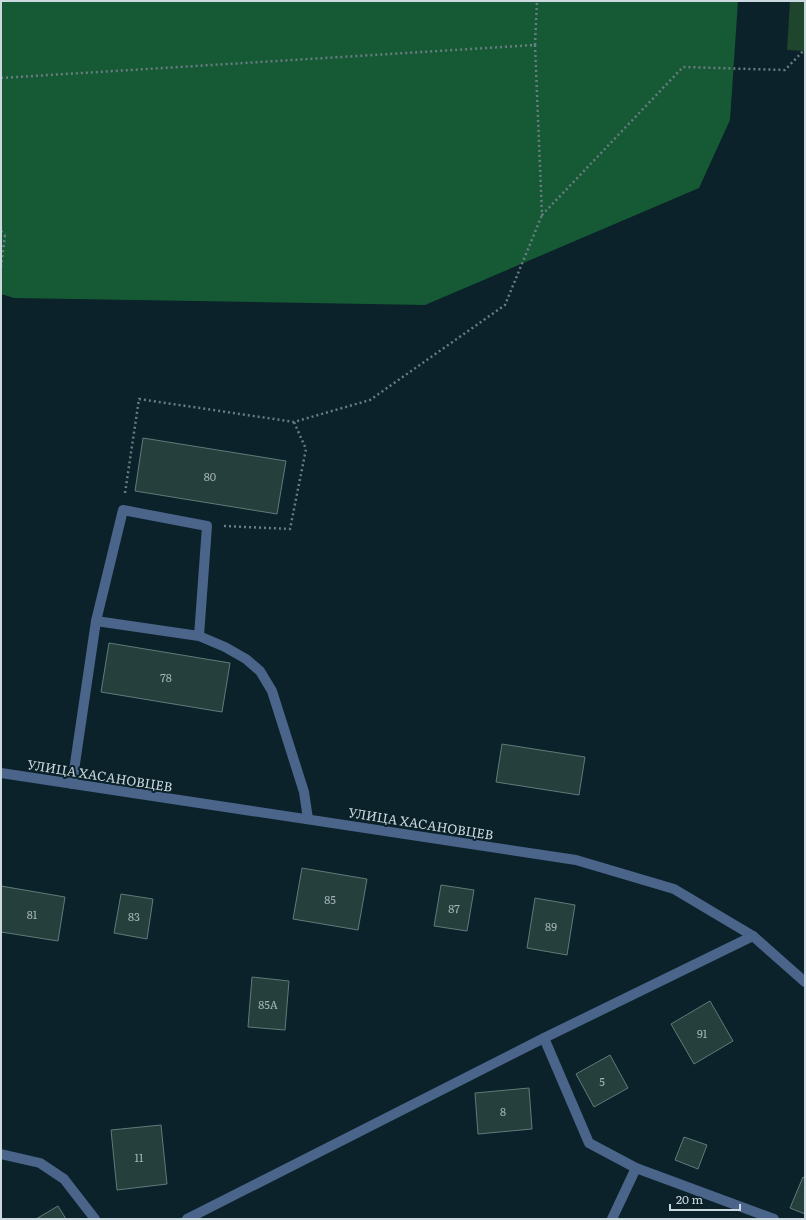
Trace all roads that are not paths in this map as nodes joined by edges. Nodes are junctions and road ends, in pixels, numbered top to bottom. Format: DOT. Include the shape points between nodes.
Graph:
graph roads {
  1 [pos="96,621"];
  2 [pos="199,636"];
  3 [pos="1,773"];
  4 [pos="72,784"];
  5 [pos="308,819"];
  6 [pos="753,936"];
  7 [pos="805,982"];
  8 [pos="544,1038"];
  9 [pos="1,1154"];
  10 [pos="636,1168"];
  11 [pos="95,1219"];
  12 [pos="187,1219"];
  13 [pos="612,1219"];
  14 [pos="774,1219"];
  1 -- 2 [label="street"];
  1 -- 2 [label="street" via="123,510 207,526"];
  1 -- 4 [label="street"];
  2 -- 5 [label="street" via="246,659 260,671 272,691 304,792"];
  3 -- 4 [label="street, УЛИЦА ХАСАНОВЦЕВ"];
  4 -- 5 [label="street, УЛИЦА ХАСАНОВЦЕВ"];
  5 -- 6 [label="street, УЛИЦА ХАСАНОВЦЕВ" via="576,860 674,889"];
  6 -- 7 [label="street, УЛИЦА ХАСАНОВЦЕВ"];
  6 -- 8 [label="street"];
  8 -- 10 [label="street" via="589,1143"];
  8 -- 12 [label="street"];
  9 -- 11 [label="street" via="40,1164 64,1179"];
  10 -- 13 [label="street"];
  10 -- 14 [label="street"];
}
